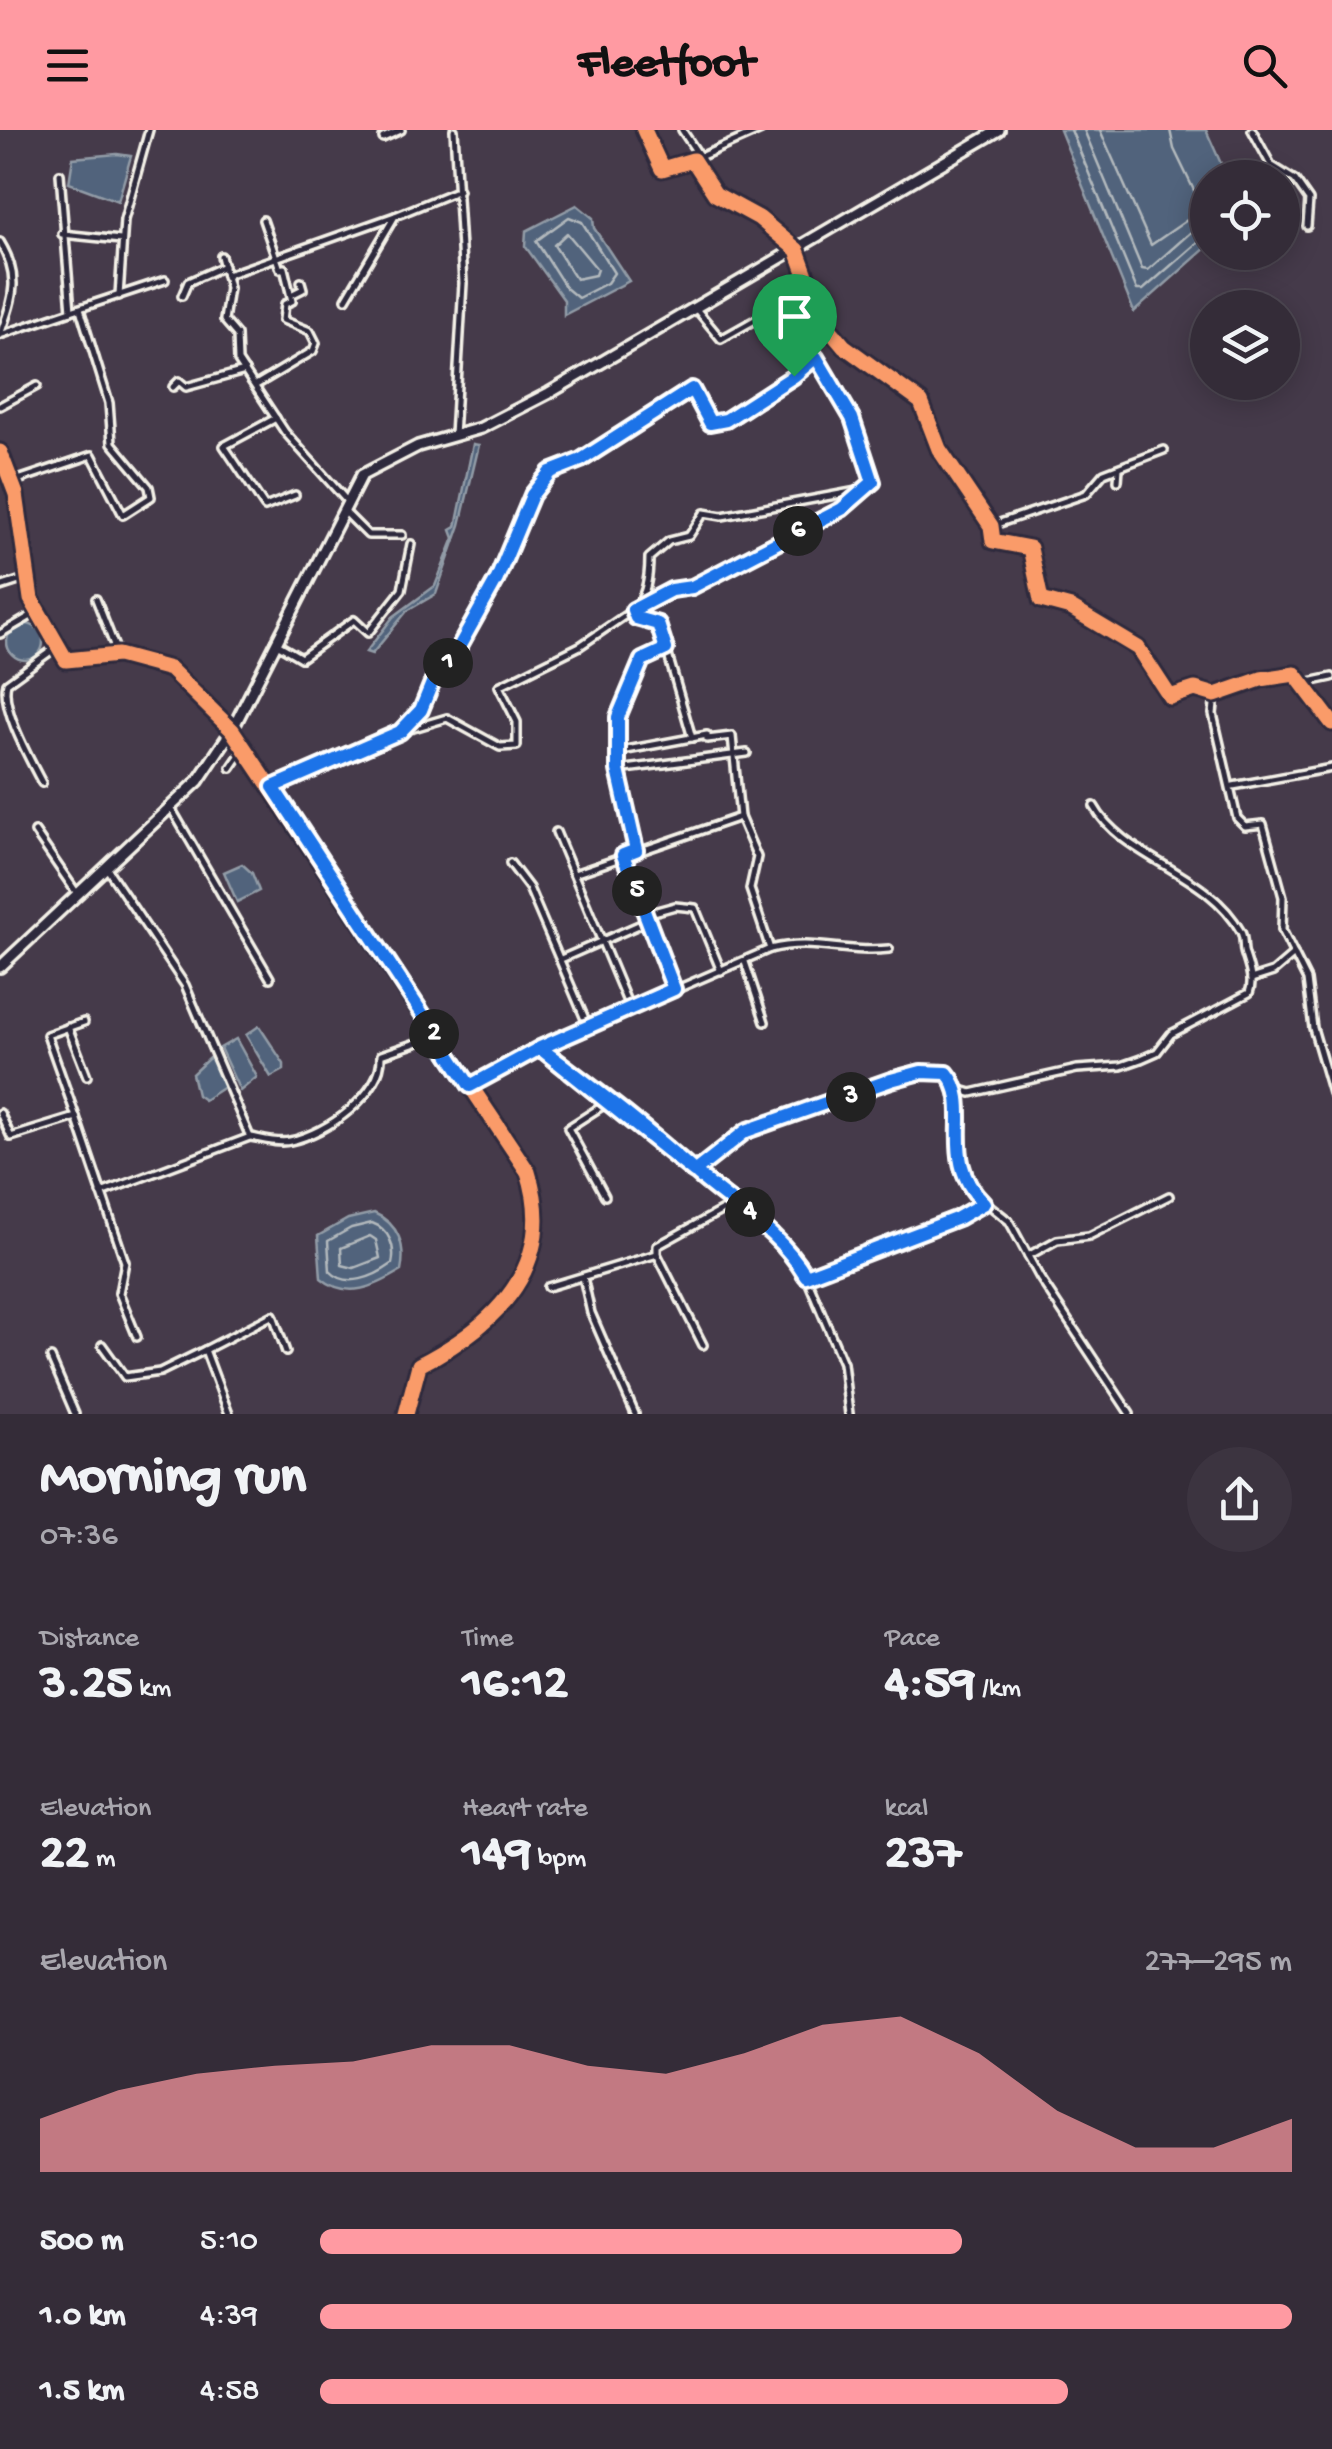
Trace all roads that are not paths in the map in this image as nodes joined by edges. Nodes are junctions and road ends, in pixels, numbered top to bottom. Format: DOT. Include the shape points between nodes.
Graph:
graph roads {
  1 [pos="148,130"];
  2 [pos="401,130"];
  3 [pos="454,130"];
  4 [pos="644,130"];
  5 [pos="682,130"];
  6 [pos="761,130"];
  7 [pos="998,130"];
  8 [pos="1252,130"];
  9 [pos="383,138"];
  10 [pos="700,156"];
  11 [pos="693,160"];
  12 [pos="60,174"];
  13 [pos="460,190"];
  14 [pos="395,216"];
  15 [pos="263,220"];
  16 [pos="1307,226"];
  17 [pos="62,234"];
  18 [pos="121,240"];
  19 [pos="0,242"];
  20 [pos="798,250"];
  21 [pos="221,256"];
  22 [pos="277,258"];
  23 [pos="224,266"];
  24 [pos="227,274"];
  25 [pos="165,280"];
  26 [pos="301,282"];
  27 [pos="291,295"];
  28 [pos="118,296"];
  29 [pos="182,296"];
  30 [pos="346,299"];
  31 [pos="80,308"];
  32 [pos="697,310"];
  33 [pos="71,312"];
  34 [pos="816,357"];
  35 [pos="246,371"];
  36 [pos="256,384"];
  37 [pos="37,386"];
  38 [pos="173,387"];
  39 [pos="0,406"];
  40 [pos="276,418"];
  41 [pos="458,434"];
  42 [pos="1164,450"];
  43 [pos="0,452"];
  44 [pos="1118,468"];
  45 [pos="1118,481"];
  46 [pos="12,482"];
  47 [pos="868,489"];
  48 [pos="295,494"];
  49 [pos="344,504"];
  50 [pos="991,526"];
  51 [pos="402,535"];
  52 [pos="411,544"];
  53 [pos="28,578"];
  54 [pos="0,587"];
  55 [pos="96,598"];
  56 [pos="640,603"];
  57 [pos="633,610"];
  58 [pos="37,612"];
  59 [pos="0,634"];
  60 [pos="274,642"];
  61 [pos="59,646"];
  62 [pos="666,649"];
  63 [pos="118,654"];
  64 [pos="1332,676"];
  65 [pos="1304,683"];
  66 [pos="1215,695"];
  67 [pos="1332,722"];
  68 [pos="232,730"];
  69 [pos="400,732"];
  70 [pos="692,738"];
  71 [pos="246,746"];
  72 [pos="616,752"];
  73 [pos="734,753"];
  74 [pos="747,753"];
  75 [pos="232,768"];
  76 [pos="1332,768"];
  77 [pos="618,770"];
  78 [pos="42,783"];
  79 [pos="1233,786"];
  80 [pos="273,787"];
  81 [pos="170,806"];
  82 [pos="1094,806"];
  83 [pos="740,817"];
  84 [pos="34,832"];
  85 [pos="556,832"];
  86 [pos="636,850"];
  87 [pos="623,855"];
  88 [pos="510,862"];
  89 [pos="104,864"];
  90 [pos="574,874"];
  91 [pos="76,892"];
  92 [pos="647,918"];
  93 [pos="602,943"];
  94 [pos="889,949"];
  95 [pos="770,950"];
  96 [pos="1294,954"];
  97 [pos="561,958"];
  98 [pos="745,962"];
  99 [pos="0,966"];
  100 [pos="721,971"];
  101 [pos="270,978"];
  102 [pos="1252,979"];
  103 [pos="674,989"];
  104 [pos="630,1009"];
  105 [pos="84,1022"];
  106 [pos="766,1022"];
  107 [pos="588,1026"];
  108 [pos="68,1027"];
  109 [pos="436,1036"];
  110 [pos="540,1048"];
  111 [pos="87,1076"];
  112 [pos="470,1086"];
  113 [pos="957,1089"];
  114 [pos="1332,1093"];
  115 [pos="610,1101"];
  116 [pos="0,1113"];
  117 [pos="76,1117"];
  118 [pos="250,1138"];
  119 [pos="694,1172"];
  120 [pos="101,1193"];
  121 [pos="605,1196"];
  122 [pos="1169,1196"];
  123 [pos="737,1202"];
  124 [pos="984,1203"];
  125 [pos="657,1254"];
  126 [pos="1028,1256"];
  127 [pos="806,1276"];
  128 [pos="583,1277"];
  129 [pos="548,1287"];
  130 [pos="137,1338"];
  131 [pos="102,1345"];
  132 [pos="703,1345"];
  133 [pos="205,1350"];
  134 [pos="286,1352"];
  135 [pos="50,1358"];
  136 [pos="75,1414"];
  137 [pos="229,1414"];
  138 [pos="406,1414"];
  139 [pos="634,1414"];
  140 [pos="848,1414"];
  141 [pos="1130,1414"];
  1 -- 18 [label="street"];
  2 -- 9 [label="street"];
  3 -- 13 [label="street"];
  4 -- 11 [label="street" via="662,169"];
  5 -- 10 [label="street"];
  6 -- 10 [label="street"];
  7 -- 20 [label="highway"];
  8 -- 16 [label="street" via="1271,165 1295,180 1309,200"];
  10 -- 11 [label="street"];
  11 -- 20 [label="street" via="715,194 760,218"];
  12 -- 17 [label="street"];
  13 -- 14 [label="street"];
  13 -- 41 [label="street"];
  14 -- 22 [label="street"];
  14 -- 30 [label="street"];
  15 -- 22 [label="street"];
  17 -- 18 [label="street"];
  17 -- 33 [label="street"];
  18 -- 28 [label="street"];
  19 -- 33 [label="street" via="14,284 0,335"];
  20 -- 32 [label="highway"];
  20 -- 50 [label="street" via="822,320 844,346 921,402 939,450"];
  21 -- 23 [label="street"];
  22 -- 24 [label="street"];
  22 -- 27 [label="street"];
  23 -- 24 [label="street"];
  23 -- 29 [label="street" via="188,282"];
  24 -- 35 [label="street" via="224,320 237,336 238,361"];
  25 -- 28 [label="street"];
  26 -- 27 [label="street" via="303,289"];
  27 -- 36 [label="street" via="283,320 313,334 315,350"];
  28 -- 31 [label="street"];
  31 -- 33 [label="street"];
  31 -- 46 [label="street" via="109,402 112,443 150,497 123,516 92,455"];
  32 -- 34 [label="street" via="720,339 785,303"];
  32 -- 41 [label="highway"];
  34 -- 47 [label="street" via="852,418 873,476"];
  34 -- 69 [label="street" via="726,420 710,423 692,389 581,460 550,472 532,495 497,579 454,656"];
  35 -- 36 [label="street"];
  35 -- 38 [label="street" via="186,387 179,380"];
  36 -- 40 [label="street"];
  37 -- 39 [label="street"];
  40 -- 48 [label="street" via="224,446 265,507"];
  40 -- 49 [label="street"];
  41 -- 49 [label="highway" via="362,474"];
  42 -- 44 [label="street"];
  43 -- 46 [label="street"];
  44 -- 45 [label="street"];
  44 -- 50 [label="street" via="1086,494"];
  46 -- 53 [label="street"];
  47 -- 56 [label="street" via="692,587"];
  47 -- 56 [label="street" via="722,516 704,513 689,536 669,541 649,558"];
  49 -- 51 [label="street" via="368,535"];
  49 -- 60 [label="highway"];
  50 -- 66 [label="street" via="999,544 1030,548 1042,600 1071,608 1138,648 1170,696 1195,689"];
  52 -- 60 [label="street" via="402,590 368,633 354,620 301,658"];
  53 -- 54 [label="street"];
  53 -- 58 [label="street"];
  55 -- 63 [label="street"];
  56 -- 57 [label="street"];
  57 -- 62 [label="street" via="636,618 658,624"];
  57 -- 69 [label="street" via="580,646 499,686 517,722 517,746 500,747 447,718"];
  58 -- 59 [label="street"];
  58 -- 61 [label="street"];
  60 -- 68 [label="highway"];
  61 -- 63 [label="street" via="69,661"];
  61 -- 78 [label="street" via="4,692 16,734"];
  62 -- 70 [label="street"];
  62 -- 72 [label="street" via="642,660 618,717"];
  63 -- 68 [label="street" via="170,669"];
  64 -- 65 [label="street"];
  65 -- 66 [label="street" via="1287,674"];
  65 -- 67 [label="street"];
  66 -- 79 [label="street" via="1213,714"];
  68 -- 71 [label="street"];
  68 -- 81 [label="highway" via="198,780"];
  69 -- 80 [label="street"];
  70 -- 72 [label="street"];
  70 -- 73 [label="street" via="730,735"];
  71 -- 75 [label="street"];
  71 -- 80 [label="street"];
  72 -- 77 [label="street"];
  73 -- 74 [label="street"];
  73 -- 77 [label="street"];
  73 -- 83 [label="street"];
  76 -- 79 [label="street"];
  77 -- 86 [label="street"];
  79 -- 96 [label="street" via="1240,824 1263,824 1283,897 1282,930"];
  80 -- 109 [label="street"];
  81 -- 89 [label="highway"];
  81 -- 101 [label="street"];
  82 -- 102 [label="street" via="1113,835 1167,863 1222,907 1242,934"];
  83 -- 86 [label="street"];
  83 -- 95 [label="street" via="757,856 750,889"];
  84 -- 91 [label="street"];
  85 -- 90 [label="street"];
  86 -- 87 [label="street"];
  87 -- 90 [label="street"];
  87 -- 92 [label="street"];
  88 -- 97 [label="street"];
  89 -- 91 [label="highway"];
  89 -- 118 [label="street" via="185,985"];
  90 -- 93 [label="street"];
  91 -- 99 [label="highway"];
  92 -- 93 [label="street"];
  92 -- 100 [label="street" via="675,906 698,910"];
  92 -- 103 [label="street"];
  93 -- 97 [label="street"];
  93 -- 104 [label="street"];
  94 -- 95 [label="street" via="800,942"];
  95 -- 98 [label="street"];
  96 -- 102 [label="street" via="1274,972"];
  96 -- 114 [label="street" via="1312,998 1313,1028"];
  97 -- 107 [label="street"];
  98 -- 100 [label="street"];
  98 -- 106 [label="street"];
  100 -- 103 [label="street"];
  102 -- 113 [label="street" via="1249,993 1170,1034 1141,1060 971,1094"];
  103 -- 104 [label="street"];
  104 -- 107 [label="street"];
  105 -- 108 [label="street"];
  107 -- 110 [label="street"];
  108 -- 111 [label="street"];
  108 -- 117 [label="street" via="47,1034"];
  109 -- 112 [label="street"];
  109 -- 118 [label="street" via="382,1055 382,1070 352,1112 290,1142"];
  110 -- 112 [label="street"];
  110 -- 115 [label="street"];
  112 -- 138 [label="street" via="528,1172 536,1199 534,1257 503,1302 455,1346 419,1365"];
  113 -- 119 [label="street" via="947,1073 936,1071 891,1080 746,1131"];
  113 -- 124 [label="street" via="957,1156"];
  115 -- 119 [label="street"];
  115 -- 121 [label="street" via="568,1128"];
  116 -- 117 [label="street" via="11,1137"];
  117 -- 120 [label="street"];
  118 -- 120 [label="street"];
  119 -- 123 [label="street"];
  120 -- 130 [label="street" via="125,1262 119,1293"];
  122 -- 126 [label="street" via="1089,1236 1057,1240"];
  123 -- 125 [label="street" via="662,1240"];
  123 -- 127 [label="street" via="771,1229"];
  124 -- 126 [label="street" via="1002,1212"];
  124 -- 127 [label="street"];
  125 -- 128 [label="street"];
  125 -- 132 [label="street"];
  126 -- 141 [label="street"];
  127 -- 140 [label="street" via="842,1364"];
  128 -- 129 [label="street"];
  128 -- 139 [label="street"];
  131 -- 133 [label="street" via="125,1377 141,1378"];
  133 -- 134 [label="street" via="273,1315"];
  133 -- 137 [label="street"];
  135 -- 136 [label="street"];
}
